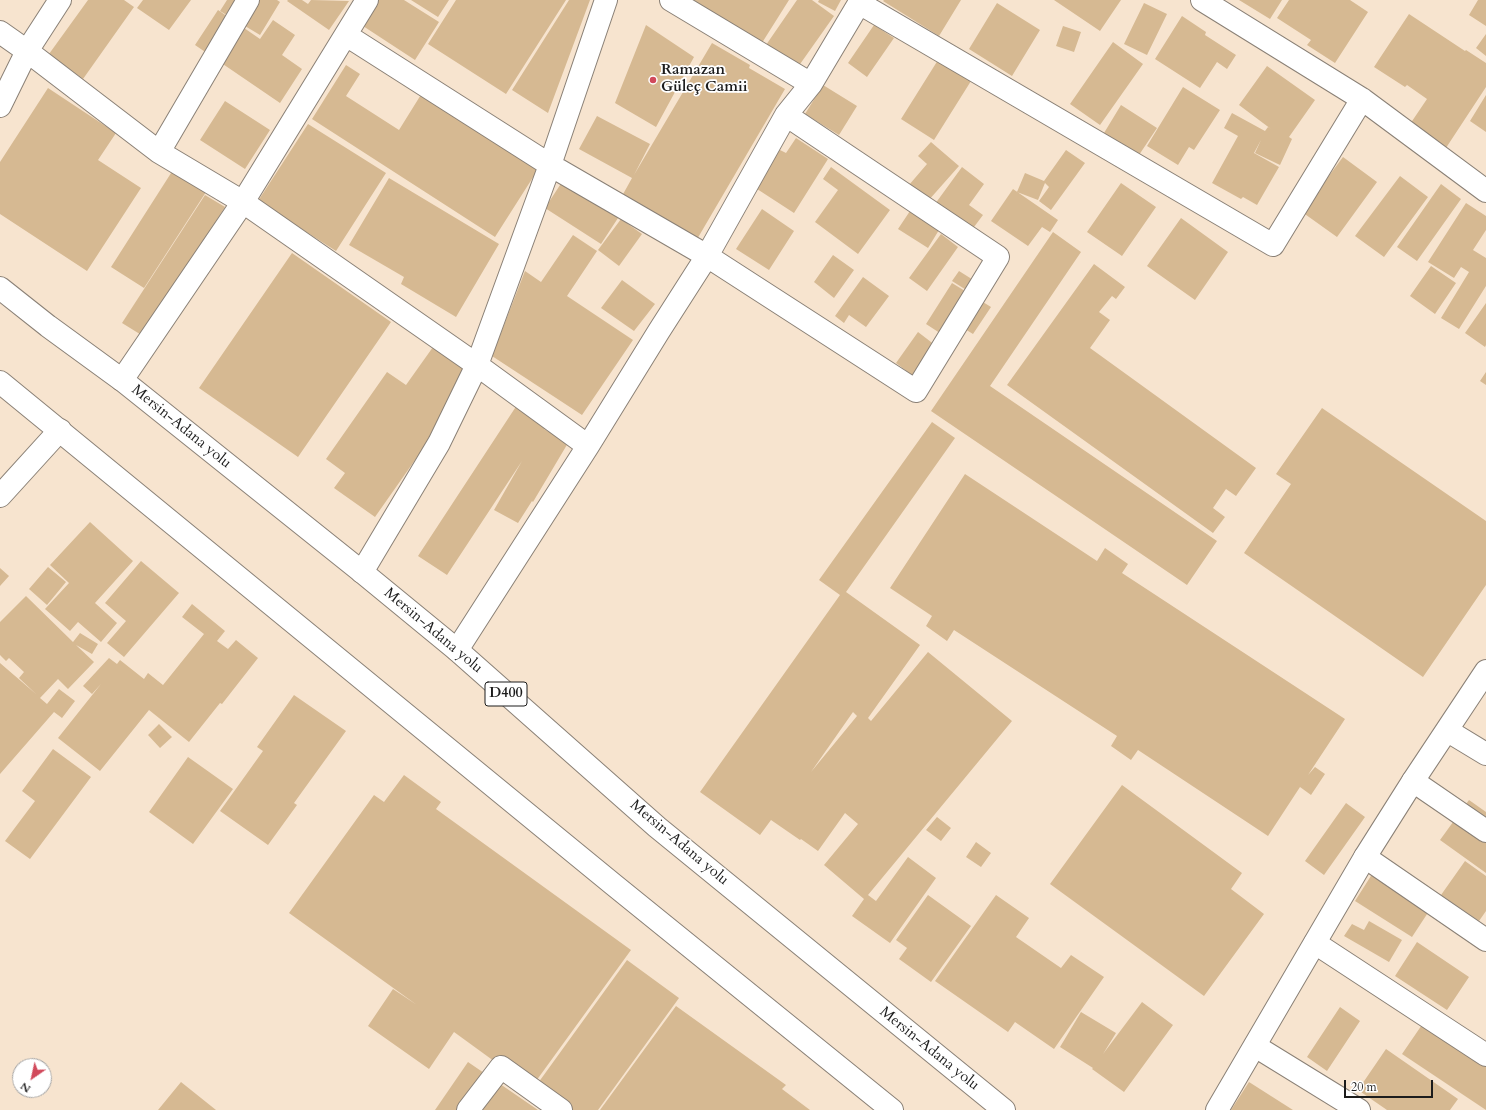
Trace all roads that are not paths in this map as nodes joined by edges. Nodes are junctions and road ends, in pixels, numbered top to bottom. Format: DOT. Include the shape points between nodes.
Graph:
graph roads {
  1 [pos="60,0"];
  2 [pos="248,0"];
  3 [pos="367,0"];
  4 [pos="606,0"];
  5 [pos="672,0"];
  6 [pos="1202,0"];
  7 [pos="860,1"];
  8 [pos="0,32"];
  9 [pos="346,35"];
  10 [pos="27,51"];
  11 [pos="811,84"];
  12 [pos="1362,100"];
  13 [pos="0,106"];
  14 [pos="786,115"];
  15 [pos="159,152"];
  16 [pos="550,165"];
  17 [pos="1486,191"];
  18 [pos="243,202"];
  19 [pos="707,256"];
  20 [pos="0,288"];
  21 [pos="477,365"];
  22 [pos="122,380"];
  23 [pos="0,382"];
  24 [pos="60,430"];
  25 [pos="588,446"];
  26 [pos="0,496"];
  27 [pos="362,572"];
  28 [pos="456,650"];
  29 [pos="1486,671"];
  30 [pos="1448,731"];
  31 [pos="1486,754"];
  32 [pos="1413,781"];
  33 [pos="1486,831"];
  34 [pos="1365,857"];
  35 [pos="1486,940"];
  36 [pos="1315,943"];
  37 [pos="1255,1046"];
  38 [pos="1486,1055"];
  39 [pos="468,1110"];
  40 [pos="562,1110"];
  41 [pos="892,1110"];
  42 [pos="1004,1110"];
  43 [pos="1218,1110"];
  44 [pos="1359,1110"];
  1 -- 10 [label="main road"];
  2 -- 15 [label="main road"];
  3 -- 9 [label="main road"];
  4 -- 16 [label="main road"];
  5 -- 11 [label="main road"];
  6 -- 12 [label="main road"];
  7 -- 11 [label="main road"];
  7 -- 12 [label="main road" via="1273,245"];
  8 -- 10 [label="main road"];
  9 -- 16 [label="main road"];
  9 -- 18 [label="main road"];
  10 -- 13 [label="main road"];
  10 -- 15 [label="main road"];
  11 -- 14 [label="main road"];
  12 -- 17 [label="main road"];
  14 -- 19 [label="main road"];
  14 -- 19 [label="main road" via="998,257 916,391"];
  15 -- 18 [label="main road"];
  16 -- 19 [label="main road"];
  16 -- 21 [label="main road"];
  18 -- 21 [label="main road"];
  18 -- 22 [label="main road"];
  19 -- 25 [label="main road"];
  20 -- 22 [label="main road, Mersin-Adana yolu / D400"];
  21 -- 25 [label="main road"];
  21 -- 27 [label="main road" via="439,443"];
  22 -- 27 [label="main road, Mersin-Adana yolu / D400"];
  23 -- 24 [label="main road"];
  24 -- 26 [label="main road"];
  24 -- 41 [label="main road"];
  25 -- 28 [label="main road"];
  27 -- 28 [label="main road, Mersin-Adana yolu / D400"];
  28 -- 42 [label="main road, Mersin-Adana yolu / D400" via="657,827"];
  29 -- 30 [label="main road"];
  30 -- 31 [label="main road"];
  30 -- 32 [label="main road"];
  32 -- 33 [label="main road"];
  32 -- 34 [label="main road"];
  34 -- 35 [label="main road"];
  34 -- 36 [label="main road"];
  36 -- 37 [label="main road"];
  36 -- 38 [label="main road"];
  37 -- 43 [label="main road"];
  37 -- 44 [label="main road"];
  39 -- 40 [label="main road" via="501,1067"];
}
